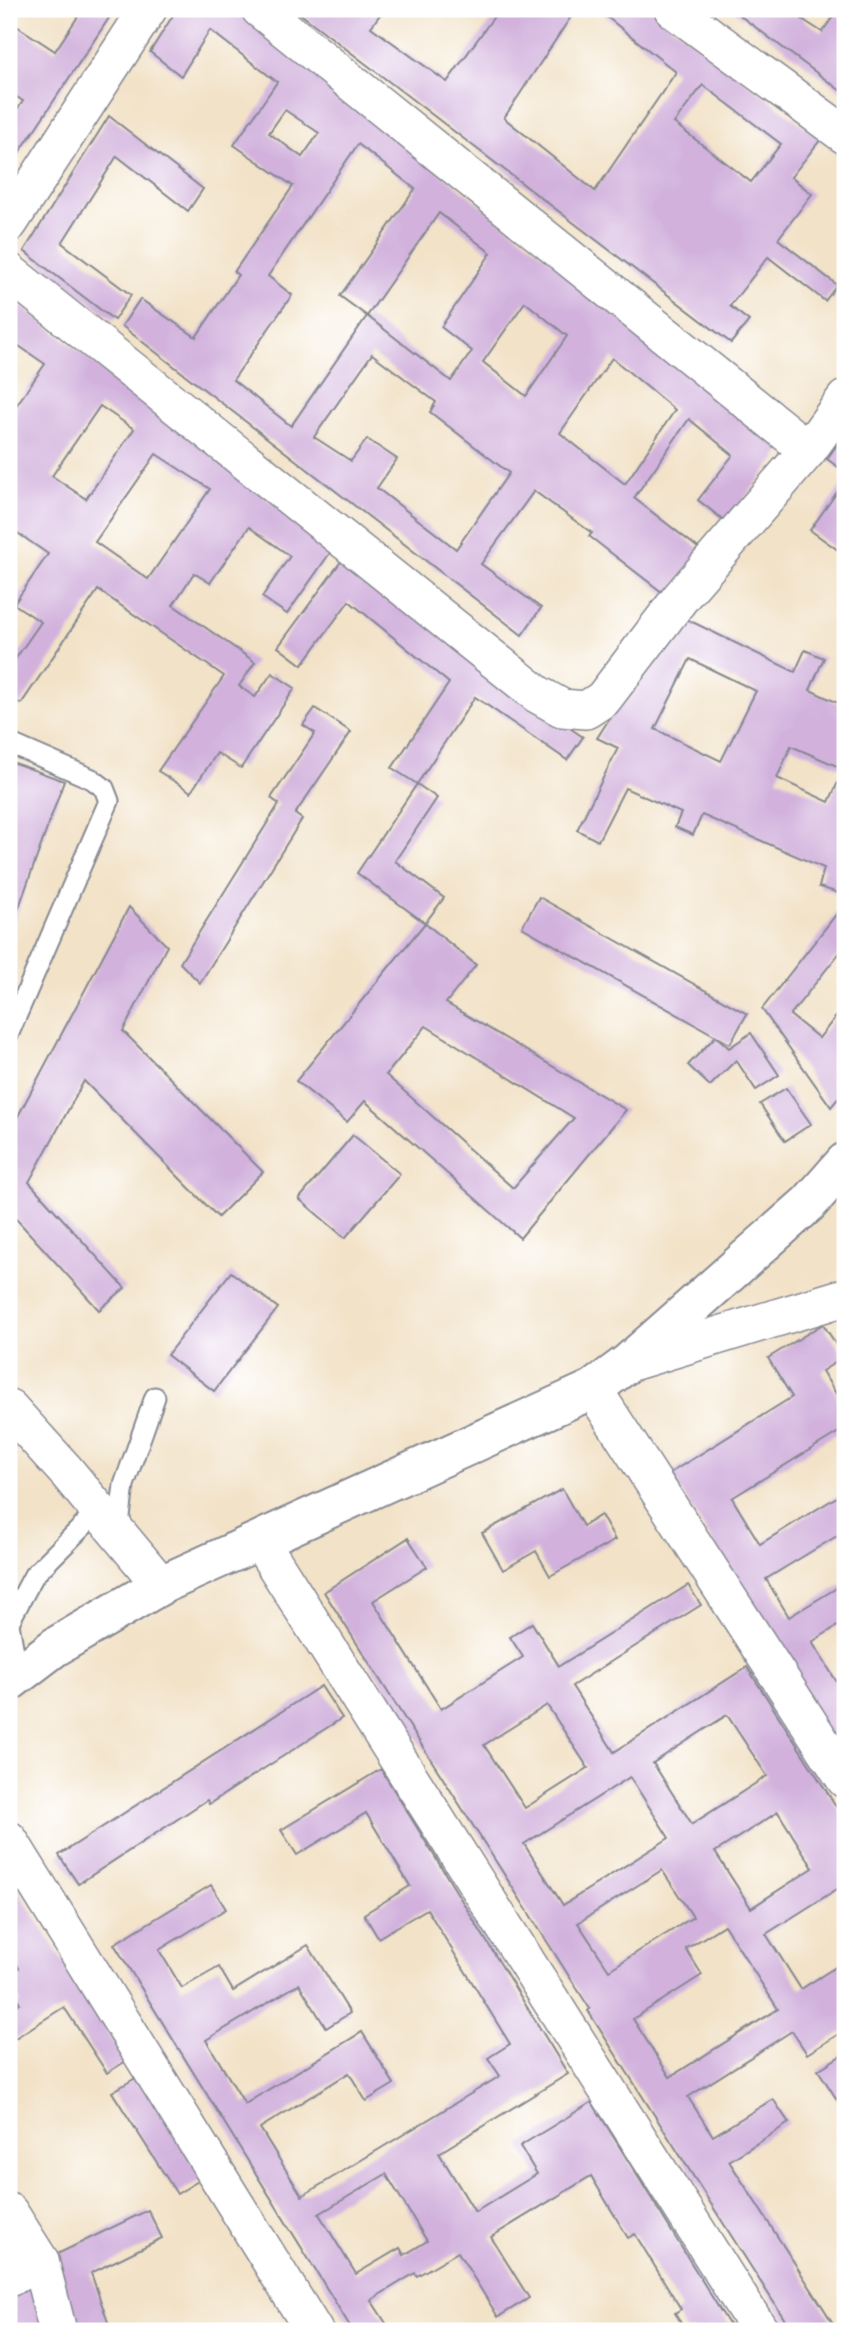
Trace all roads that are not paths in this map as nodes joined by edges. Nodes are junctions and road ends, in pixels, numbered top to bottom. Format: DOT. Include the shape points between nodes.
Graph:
graph roads {
  1 [pos="148,9"];
  2 [pos="260,9"];
  3 [pos="673,9"];
  4 [pos="845,135"];
  5 [pos="9,223"];
  6 [pos="9,272"];
  7 [pos="845,399"];
  8 [pos="808,450"];
  9 [pos="9,743"];
  10 [pos="9,1033"];
  11 [pos="845,1162"];
  12 [pos="845,1297"];
  13 [pos="628,1363"];
  14 [pos="593,1389"];
  15 [pos="155,1397"];
  16 [pos="9,1408"];
  17 [pos="108,1521"];
  18 [pos="260,1541"];
  19 [pos="161,1585"];
  20 [pos="9,1623"];
  21 [pos="13,1678"];
  22 [pos="845,1779"];
  23 [pos="9,1840"];
  24 [pos="9,2212"];
  25 [pos="40,2261"];
  26 [pos="9,2278"];
  27 [pos="58,2331"];
  28 [pos="314,2331"];
  29 [pos="760,2331"];
  1 -- 5 [label="street"];
  2 -- 8 [label="street"];
  3 -- 4 [label="street"];
  6 -- 8 [label="street" via="537,694 562,708 586,710 603,699 681,597"];
  7 -- 8 [label="street"];
  9 -- 10 [label="lane" via="92,779 104,788 109,801"];
  11 -- 13 [label="main road" via="809,1203"];
  12 -- 13 [label="street"];
  13 -- 14 [label="main road"];
  14 -- 18 [label="main road"];
  14 -- 22 [label="street"];
  15 -- 17 [label="lane"];
  16 -- 17 [label="street"];
  17 -- 19 [label="street"];
  17 -- 20 [label="lane" via="34,1574"];
  18 -- 19 [label="main road"];
  18 -- 29 [label="street"];
  19 -- 21 [label="main road" via="55,1647"];
  20 -- 21 [label="lane"];
  23 -- 28 [label="street"];
  24 -- 25 [label="street"];
  25 -- 26 [label="street"];
  25 -- 27 [label="street"];
}
